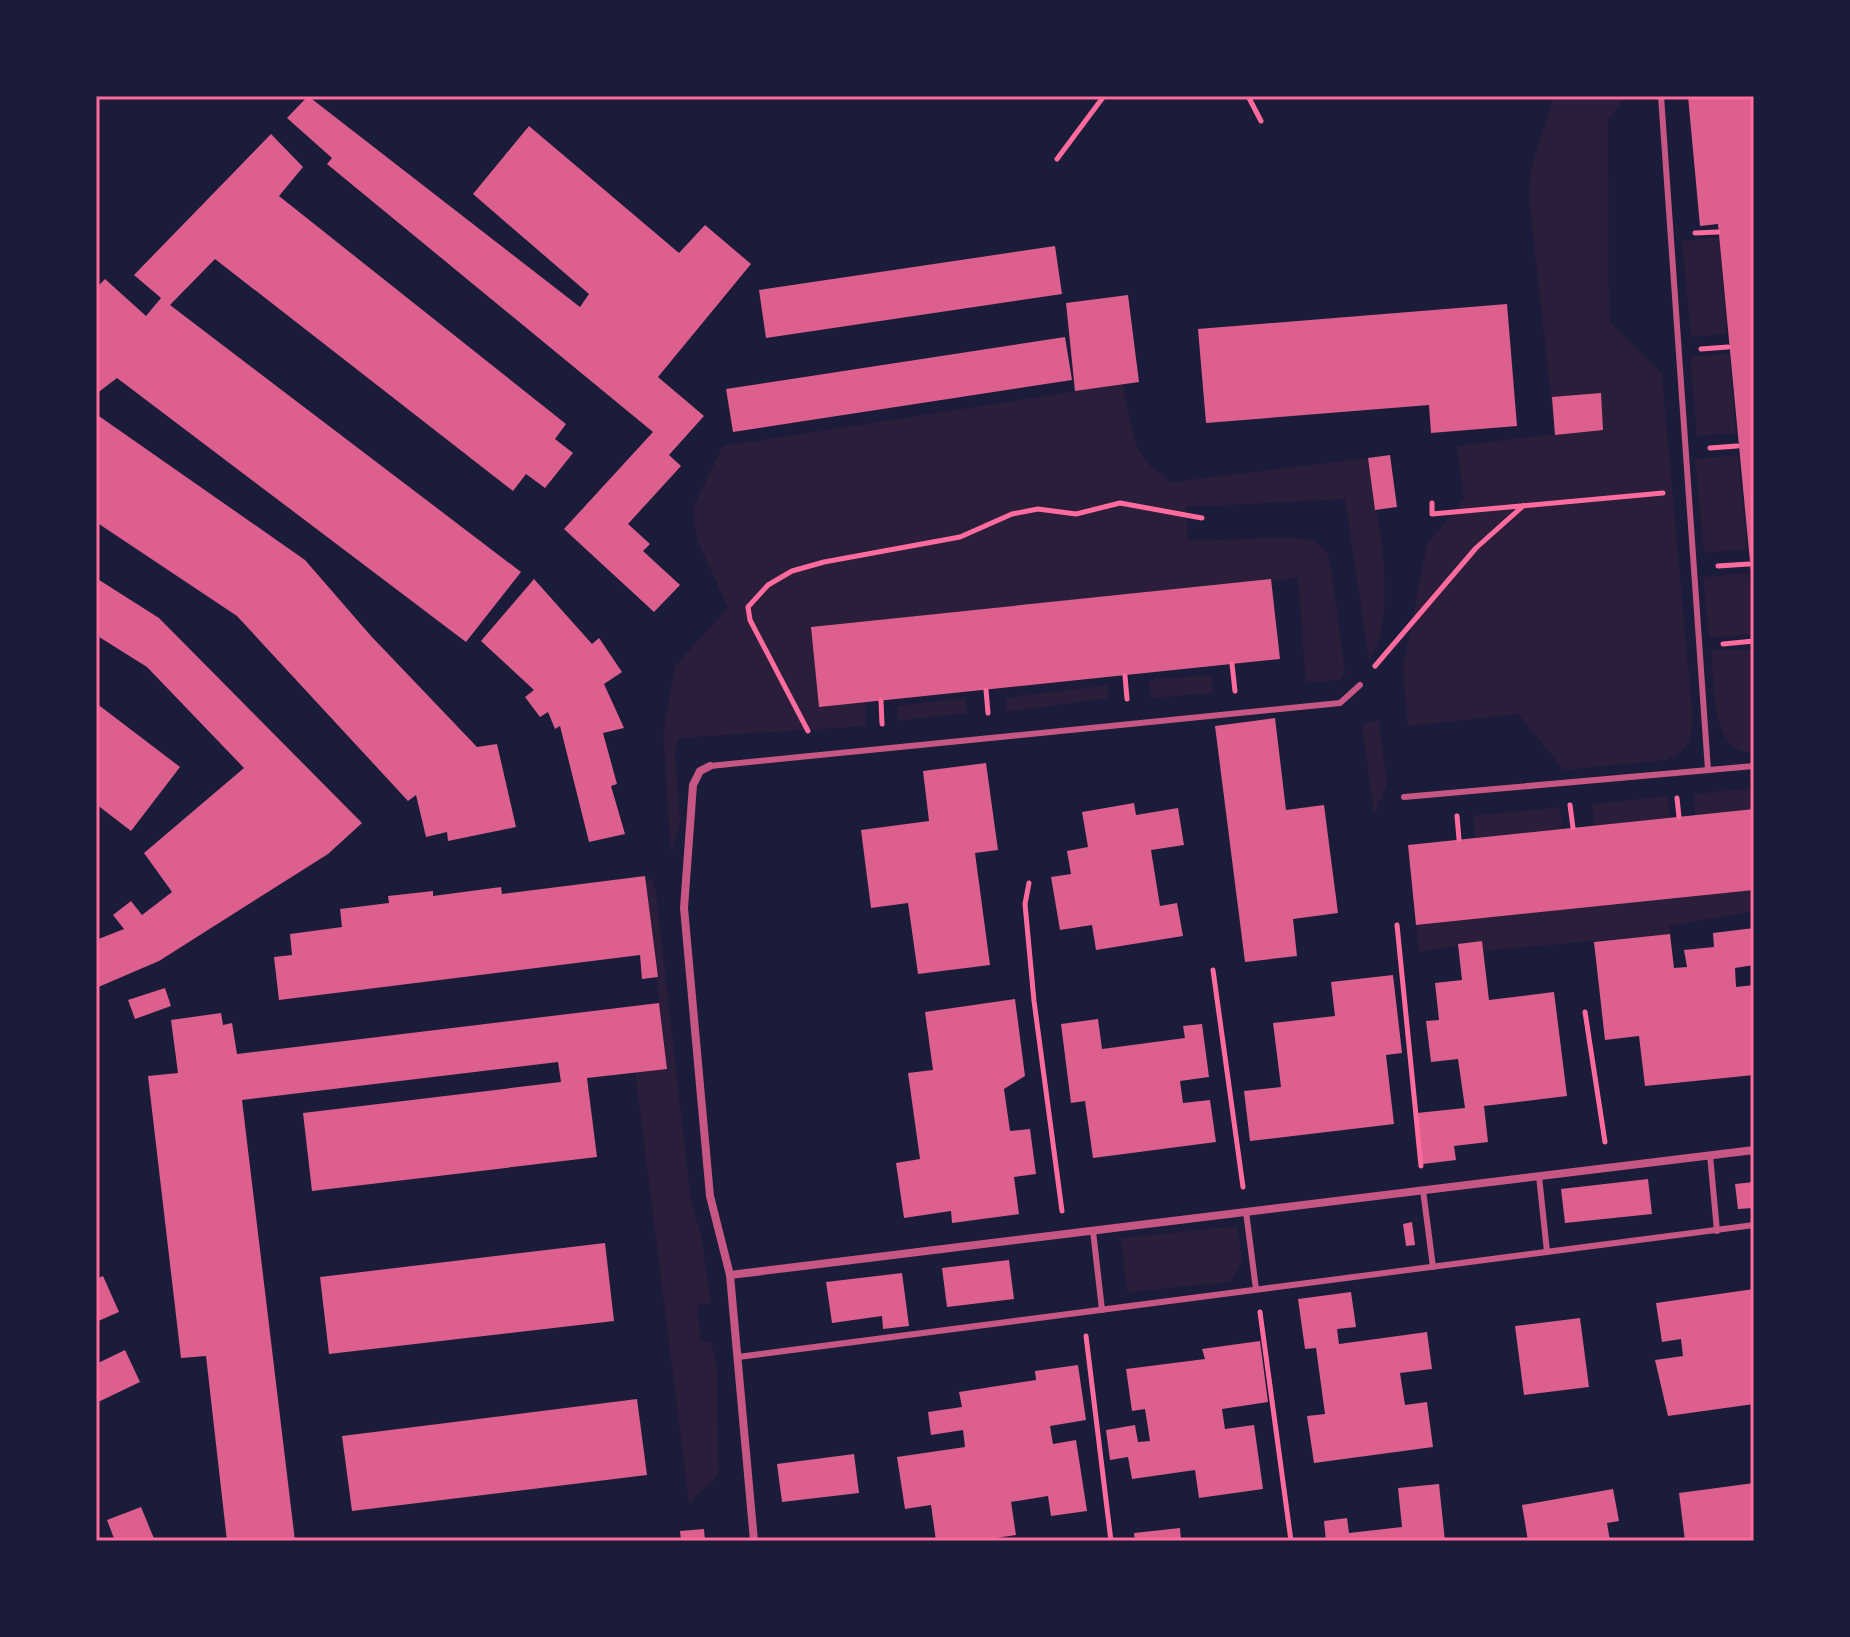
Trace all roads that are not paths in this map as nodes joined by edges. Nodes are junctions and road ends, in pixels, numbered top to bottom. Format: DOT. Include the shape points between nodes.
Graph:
graph roads {
  1 [pos="1661,96"];
  2 [pos="1360,685"];
  3 [pos="710,766"];
  4 [pos="1754,766"];
  5 [pos="1708,770"];
  6 [pos="1404,797"];
  7 [pos="1754,1150"];
  8 [pos="1710,1155"];
  9 [pos="1539,1176"];
  10 [pos="1423,1190"];
  11 [pos="1246,1212"];
  12 [pos="1754,1225"];
  13 [pos="1093,1231"];
  14 [pos="1717,1231"];
  15 [pos="1547,1252"];
  16 [pos="1433,1267"];
  17 [pos="730,1275"];
  18 [pos="1256,1289"];
  19 [pos="1102,1310"];
  20 [pos="738,1357"];
  21 [pos="754,1541"];
  1 -- 5 [label="lane"];
  2 -- 3 [label="lane" via="1340,703"];
  3 -- 17 [label="street" via="700,771 693,785 684,908 710,1196"];
  4 -- 5 [label="lane"];
  5 -- 6 [label="lane"];
  7 -- 8 [label="street"];
  8 -- 9 [label="street"];
  8 -- 14 [label="lane"];
  9 -- 10 [label="street"];
  9 -- 15 [label="lane"];
  10 -- 11 [label="street"];
  10 -- 16 [label="lane"];
  11 -- 13 [label="street"];
  11 -- 18 [label="lane"];
  12 -- 14 [label="lane"];
  13 -- 17 [label="street"];
  13 -- 19 [label="lane"];
  14 -- 15 [label="lane"];
  15 -- 16 [label="lane"];
  16 -- 18 [label="lane"];
  17 -- 20 [label="street"];
  18 -- 19 [label="lane"];
  19 -- 20 [label="lane"];
  20 -- 21 [label="street"];
}
